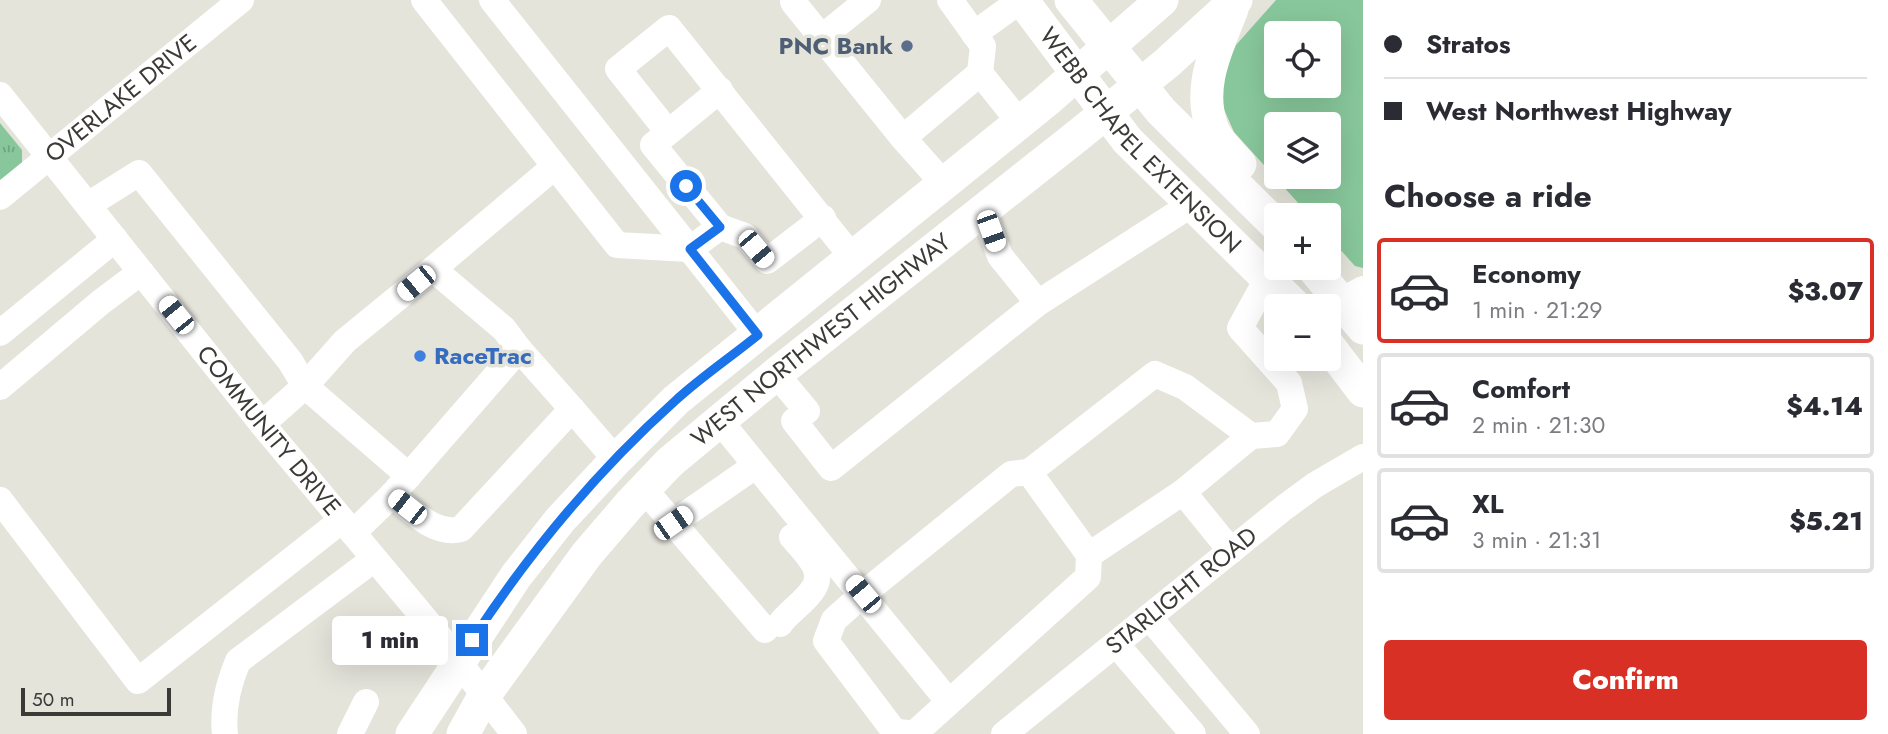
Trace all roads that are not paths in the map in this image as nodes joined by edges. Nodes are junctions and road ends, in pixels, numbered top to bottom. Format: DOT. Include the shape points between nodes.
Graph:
graph roads {
  1 [pos="242,0"];
  2 [pos="424,0"];
  3 [pos="492,0"];
  4 [pos="795,0"];
  5 [pos="868,0"];
  6 [pos="950,0"];
  7 [pos="1021,0"];
  8 [pos="1071,0"];
  9 [pos="1162,0"];
  10 [pos="1236,0"];
  11 [pos="974,34"];
  12 [pos="821,38"];
  13 [pos="1109,46"];
  14 [pos="981,73"];
  15 [pos="1079,73"];
  16 [pos="1140,85"];
  17 [pos="720,90"];
  18 [pos="0,95"];
  19 [pos="1106,112"];
  20 [pos="1020,123"];
  21 [pos="668,132"];
  22 [pos="903,138"];
  23 [pos="49,157"];
  24 [pos="554,167"];
  25 [pos="944,184"];
  26 [pos="0,197"];
  27 [pos="1192,204"];
  28 [pos="88,205"];
  29 [pos="1264,209"];
  30 [pos="983,210"];
  31 [pos="1264,213"];
  32 [pos="823,218"];
  33 [pos="720,227"];
  34 [pos="115,239"];
  35 [pos="690,249"];
  36 [pos="853,258"];
  37 [pos="433,269"];
  38 [pos="141,272"];
  39 [pos="1264,276"];
  40 [pos="1266,280"];
  41 [pos="1268,280"];
  42 [pos="1325,280"];
  43 [pos="1283,294"];
  44 [pos="1344,299"];
  45 [pos="1038,303"];
  46 [pos="1363,328"];
  47 [pos="0,333"];
  48 [pos="758,335"];
  49 [pos="519,349"];
  50 [pos="1341,362"];
  51 [pos="776,374"];
  52 [pos="305,386"];
  53 [pos="0,387"];
  54 [pos="1363,391"];
  55 [pos="572,409"];
  56 [pos="719,420"];
  57 [pos="262,424"];
  58 [pos="1251,436"];
  59 [pos="1363,457"];
  60 [pos="615,460"];
  61 [pos="748,470"];
  62 [pos="1030,472"];
  63 [pos="401,485"];
  64 [pos="644,489"];
  65 [pos="1183,492"];
  66 [pos="0,500"];
  67 [pos="673,523"];
  68 [pos="348,526"];
  69 [pos="1231,551"];
  70 [pos="1089,555"];
  71 [pos="374,559"];
  72 [pos="863,594"];
  73 [pos="1150,617"];
  74 [pos="1116,644"];
  75 [pos="458,662"];
  76 [pos="484,696"];
  77 [pos="366,702"];
  78 [pos="949,702"];
  79 [pos="225,734"];
  80 [pos="350,734"];
  81 [pos="412,734"];
  82 [pos="463,734"];
  83 [pos="514,734"];
  84 [pos="915,734"];
  85 [pos="1004,734"];
  86 [pos="1193,734"];
  87 [pos="1247,734"];
  1 -- 23 [label="street, OVERLAKE DRIVE"];
  2 -- 24 [label="street"];
  3 -- 35 [label="street"];
  4 -- 12 [label="street"];
  5 -- 12 [label="street"];
  6 -- 11 [label="street"];
  7 -- 11 [label="street"];
  7 -- 15 [label="main road, WEBB CHAPEL EXTENSION"];
  8 -- 13 [label="main road, WEBB CHAPEL EXTENSION"];
  9 -- 13 [label="main road, WEST NORTHWEST HIGHWAY"];
  10 -- 16 [label="main road, WEST NORTHWEST HIGHWAY"];
  10 -- 29 [label="main road" via="1207,76 1206,104 1213,132 1241,166"];
  11 -- 14 [label="street" via="983,46"];
  12 -- 22 [label="street"];
  13 -- 15 [label="main road, WEST NORTHWEST HIGHWAY"];
  13 -- 16 [label="main road, WEBB CHAPEL EXTENSION"];
  14 -- 20 [label="street"];
  14 -- 22 [label="street"];
  15 -- 19 [label="main road, WEBB CHAPEL EXTENSION"];
  15 -- 20 [label="main road, WEST NORTHWEST HIGHWAY"];
  16 -- 19 [label="main road, WEST NORTHWEST HIGHWAY"];
  16 -- 31 [label="main road, WEBB CHAPEL EXTENSION"];
  17 -- 21 [label="street"];
  17 -- 21 [label="street" via="669,28 618,69"];
  17 -- 32 [label="street"];
  18 -- 23 [label="street, COMMUNITY DRIVE"];
  19 -- 27 [label="main road, WEBB CHAPEL EXTENSION" via="1127,140"];
  19 -- 30 [label="main road, WEST NORTHWEST HIGHWAY"];
  20 -- 25 [label="main road, WEST NORTHWEST HIGHWAY"];
  21 -- 33 [label="street" via="653,145"];
  22 -- 25 [label="street"];
  23 -- 26 [label="street, OVERLAKE DRIVE"];
  23 -- 28 [label="street, COMMUNITY DRIVE"];
  24 -- 35 [label="street" via="617,245"];
  24 -- 37 [label="street"];
  25 -- 36 [label="main road, WEST NORTHWEST HIGHWAY"];
  27 -- 39 [label="main road, WEBB CHAPEL EXTENSION"];
  27 -- 45 [label="street"];
  28 -- 34 [label="street, COMMUNITY DRIVE"];
  28 -- 52 [label="street" via="139,173 290,361"];
  30 -- 45 [label="street" via="1000,256"];
  30 -- 51 [label="main road, WEST NORTHWEST HIGHWAY"];
  32 -- 33 [label="street" via="767,261 745,236"];
  32 -- 36 [label="street"];
  33 -- 35 [label="street"];
  34 -- 38 [label="street, COMMUNITY DRIVE"];
  34 -- 47 [label="street"];
  35 -- 48 [label="street"];
  36 -- 48 [label="main road, WEST NORTHWEST HIGHWAY"];
  36 -- 51 [label="main road" via="845,289 781,343 774,358"];
  37 -- 49 [label="street" via="504,329"];
  37 -- 52 [label="street" via="345,341"];
  38 -- 53 [label="street"];
  38 -- 57 [label="street, COMMUNITY DRIVE"];
  40 -- 58 [label="street" via="1240,328 1289,383 1295,409 1277,435"];
  41 -- 43 [label="main road, WEBB CHAPEL EXTENSION"];
  42 -- 44 [label="main road"];
  44 -- 46 [label="main road"];
  45 -- 51 [label="street" via="831,468 794,421 807,411"];
  48 -- 60 [label="main road, WEST NORTHWEST HIGHWAY" via="676,400"];
  49 -- 55 [label="street"];
  49 -- 63 [label="street"];
  50 -- 54 [label="main road"];
  51 -- 56 [label="main road, WEST NORTHWEST HIGHWAY"];
  52 -- 57 [label="street"];
  52 -- 63 [label="street"];
  55 -- 60 [label="street"];
  55 -- 63 [label="street" via="461,529 437,529"];
  56 -- 61 [label="street"];
  56 -- 64 [label="main road, WEST NORTHWEST HIGHWAY"];
  57 -- 68 [label="street, COMMUNITY DRIVE"];
  58 -- 62 [label="street" via="1185,387 1155,374"];
  58 -- 65 [label="street"];
  59 -- 69 [label="street, STARLIGHT ROAD" via="1315,485"];
  60 -- 75 [label="main road, WEST NORTHWEST HIGHWAY" via="516,576"];
  61 -- 67 [label="street"];
  61 -- 67 [label="street" via="817,570 811,593 773,627"];
  61 -- 72 [label="street"];
  62 -- 70 [label="street"];
  62 -- 72 [label="street" via="1011,474"];
  63 -- 68 [label="street"];
  64 -- 67 [label="street"];
  64 -- 76 [label="main road, WEST NORTHWEST HIGHWAY" via="587,554"];
  65 -- 69 [label="street"];
  65 -- 70 [label="street"];
  66 -- 68 [label="street" via="138,681"];
  68 -- 71 [label="street, COMMUNITY DRIVE"];
  69 -- 73 [label="street, STARLIGHT ROAD"];
  70 -- 78 [label="street" via="1088,577"];
  71 -- 75 [label="street, COMMUNITY DRIVE"];
  71 -- 79 [label="street" via="238,662 228,684"];
  72 -- 78 [label="street"];
  72 -- 84 [label="street" via="834,620 826,641 894,731"];
  73 -- 74 [label="street, STARLIGHT ROAD"];
  73 -- 87 [label="street"];
  74 -- 85 [label="street, STARLIGHT ROAD"];
  74 -- 86 [label="street"];
  75 -- 76 [label="street, COMMUNITY DRIVE"];
  75 -- 81 [label="main road, WEST NORTHWEST HIGHWAY"];
  76 -- 82 [label="main road, WEST NORTHWEST HIGHWAY"];
  76 -- 83 [label="street, COMMUNITY DRIVE"];
  77 -- 80 [label="street"];
  78 -- 84 [label="street"];
}
